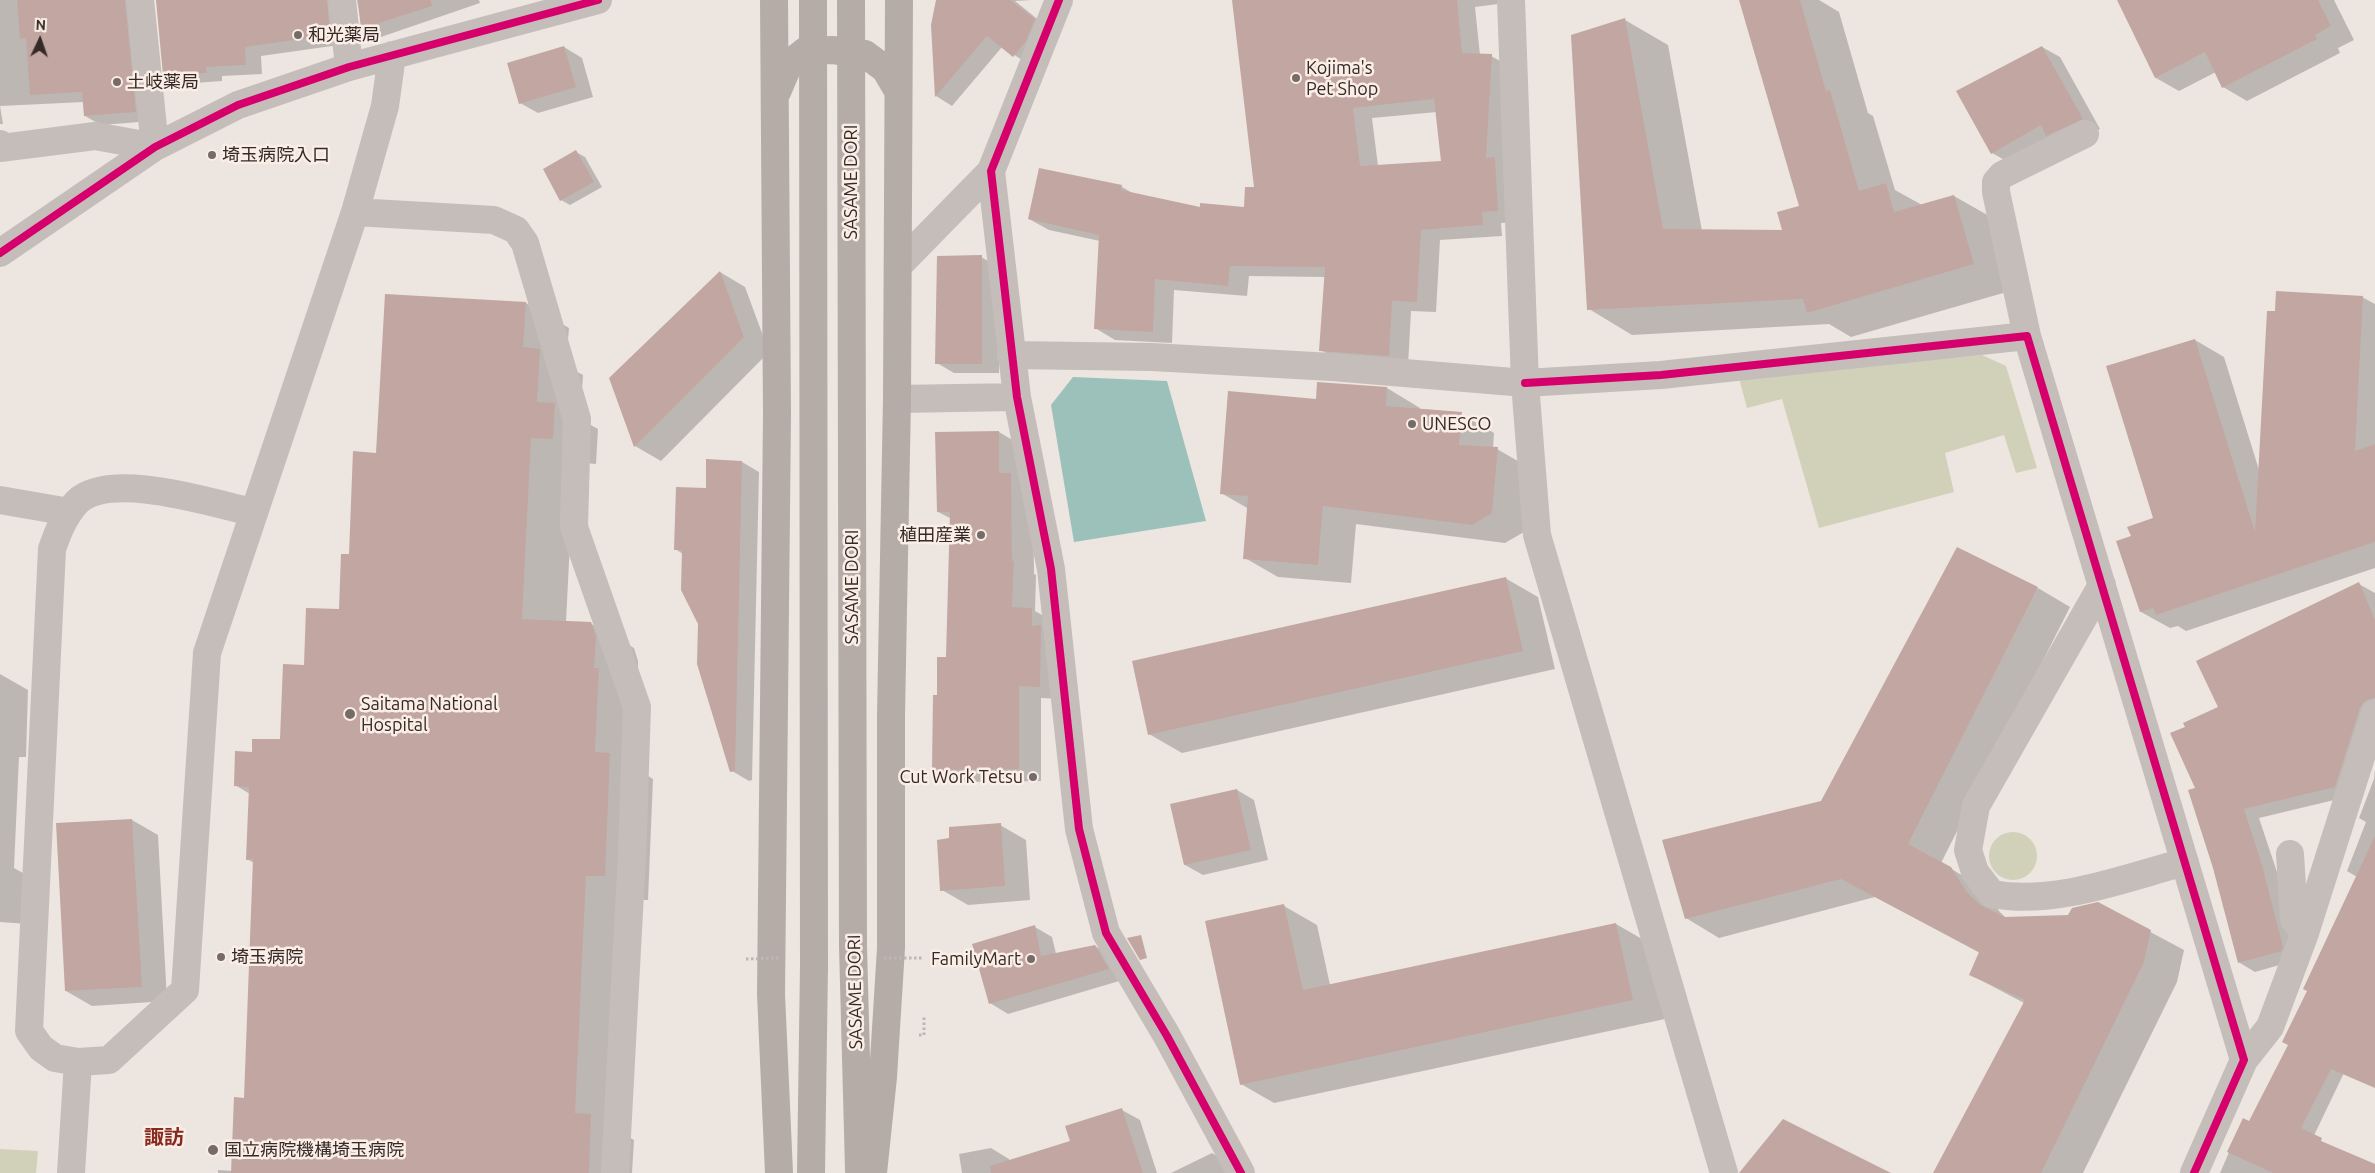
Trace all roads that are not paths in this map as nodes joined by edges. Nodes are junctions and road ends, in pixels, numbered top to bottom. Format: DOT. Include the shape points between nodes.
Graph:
graph roads {
  1 [pos="140,0"];
  2 [pos="342,0"];
  3 [pos="598,0"];
  4 [pos="774,0"];
  5 [pos="813,0"];
  6 [pos="850,0"];
  7 [pos="899,0"];
  8 [pos="1059,0"];
  9 [pos="1511,0"];
  10 [pos="392,55"];
  11 [pos="349,67"];
  12 [pos="898,91"];
  13 [pos="776,95"];
  14 [pos="2084,134"];
  15 [pos="0,144"];
  16 [pos="155,147"];
  17 [pos="990,171"];
  18 [pos="355,212"];
  19 [pos="0,253"];
  20 [pos="898,266"];
  21 [pos="2027,336"];
  22 [pos="1011,354"];
  23 [pos="1525,384"];
  24 [pos="1017,397"];
  25 [pos="897,399"];
  26 [pos="0,500"];
  27 [pos="69,512"];
  28 [pos="252,512"];
  29 [pos="2102,585"];
  30 [pos="2375,713"];
  31 [pos="2290,854"];
  32 [pos="2185,862"];
  33 [pos="2305,933"];
  34 [pos="2244,1060"];
  35 [pos="78,1062"];
  36 [pos="2201,1170"];
  37 [pos="71,1173"];
  38 [pos="615,1173"];
  39 [pos="779,1173"];
  40 [pos="811,1173"];
  41 [pos="859,1173"];
  42 [pos="873,1173"];
  43 [pos="1241,1173"];
  44 [pos="1724,1173"];
  1 -- 16 [label="street"];
  2 -- 11 [label="street"];
  3 -- 10 [label="street"];
  4 -- 13 [label="main road"];
  5 -- 40 [label="main road, bridge" via="814,966"];
  6 -- 41 [label="main road, SASAME DORI, bridge" via="853,946"];
  7 -- 12 [label="main road"];
  8 -- 17 [label="street"];
  9 -- 23 [label="street"];
  10 -- 11 [label="street"];
  10 -- 18 [label="street" via="385,106"];
  11 -- 16 [label="street" via="238,105"];
  12 -- 13 [label="main road" via="885,69 865,54 832,50 805,51 789,64"];
  12 -- 20 [label="main road"];
  13 -- 39 [label="main road" via="777,414 771,994"];
  14 -- 21 [label="street" via="2002,175 1996,182"];
  15 -- 16 [label="street" via="0,148 95,136"];
  16 -- 19 [label="street"];
  17 -- 20 [label="street"];
  17 -- 22 [label="street"];
  18 -- 28 [label="street"];
  18 -- 38 [label="street" via="494,220 516,230 525,243 577,419 574,527 637,707"];
  20 -- 25 [label="main road"];
  21 -- 23 [label="street" via="1661,375"];
  21 -- 29 [label="street"];
  22 -- 23 [label="street" via="1152,357 1332,367"];
  22 -- 24 [label="street"];
  23 -- 44 [label="street" via="1537,535"];
  24 -- 25 [label="street"];
  24 -- 43 [label="street" via="1051,569 1079,829 1106,933 1167,1036"];
  25 -- 42 [label="main road" via="891,715 891,948"];
  26 -- 27 [label="street"];
  27 -- 28 [label="street" via="78,501 102,489 136,487"];
  27 -- 35 [label="street" via="61,523 52,549 29,1030 41,1048 55,1058"];
  28 -- 35 [label="street" via="207,653 185,990 108,1060"];
  29 -- 32 [label="street"];
  29 -- 32 [label="street" via="1976,806 1968,850 1975,872 1992,894 2013,898 2056,896"];
  30 -- 33 [label="street"];
  31 -- 33 [label="street" via="2294,919"];
  32 -- 34 [label="street"];
  33 -- 34 [label="street" via="2270,1027"];
  34 -- 36 [label="street"];
  35 -- 37 [label="street"];
}
